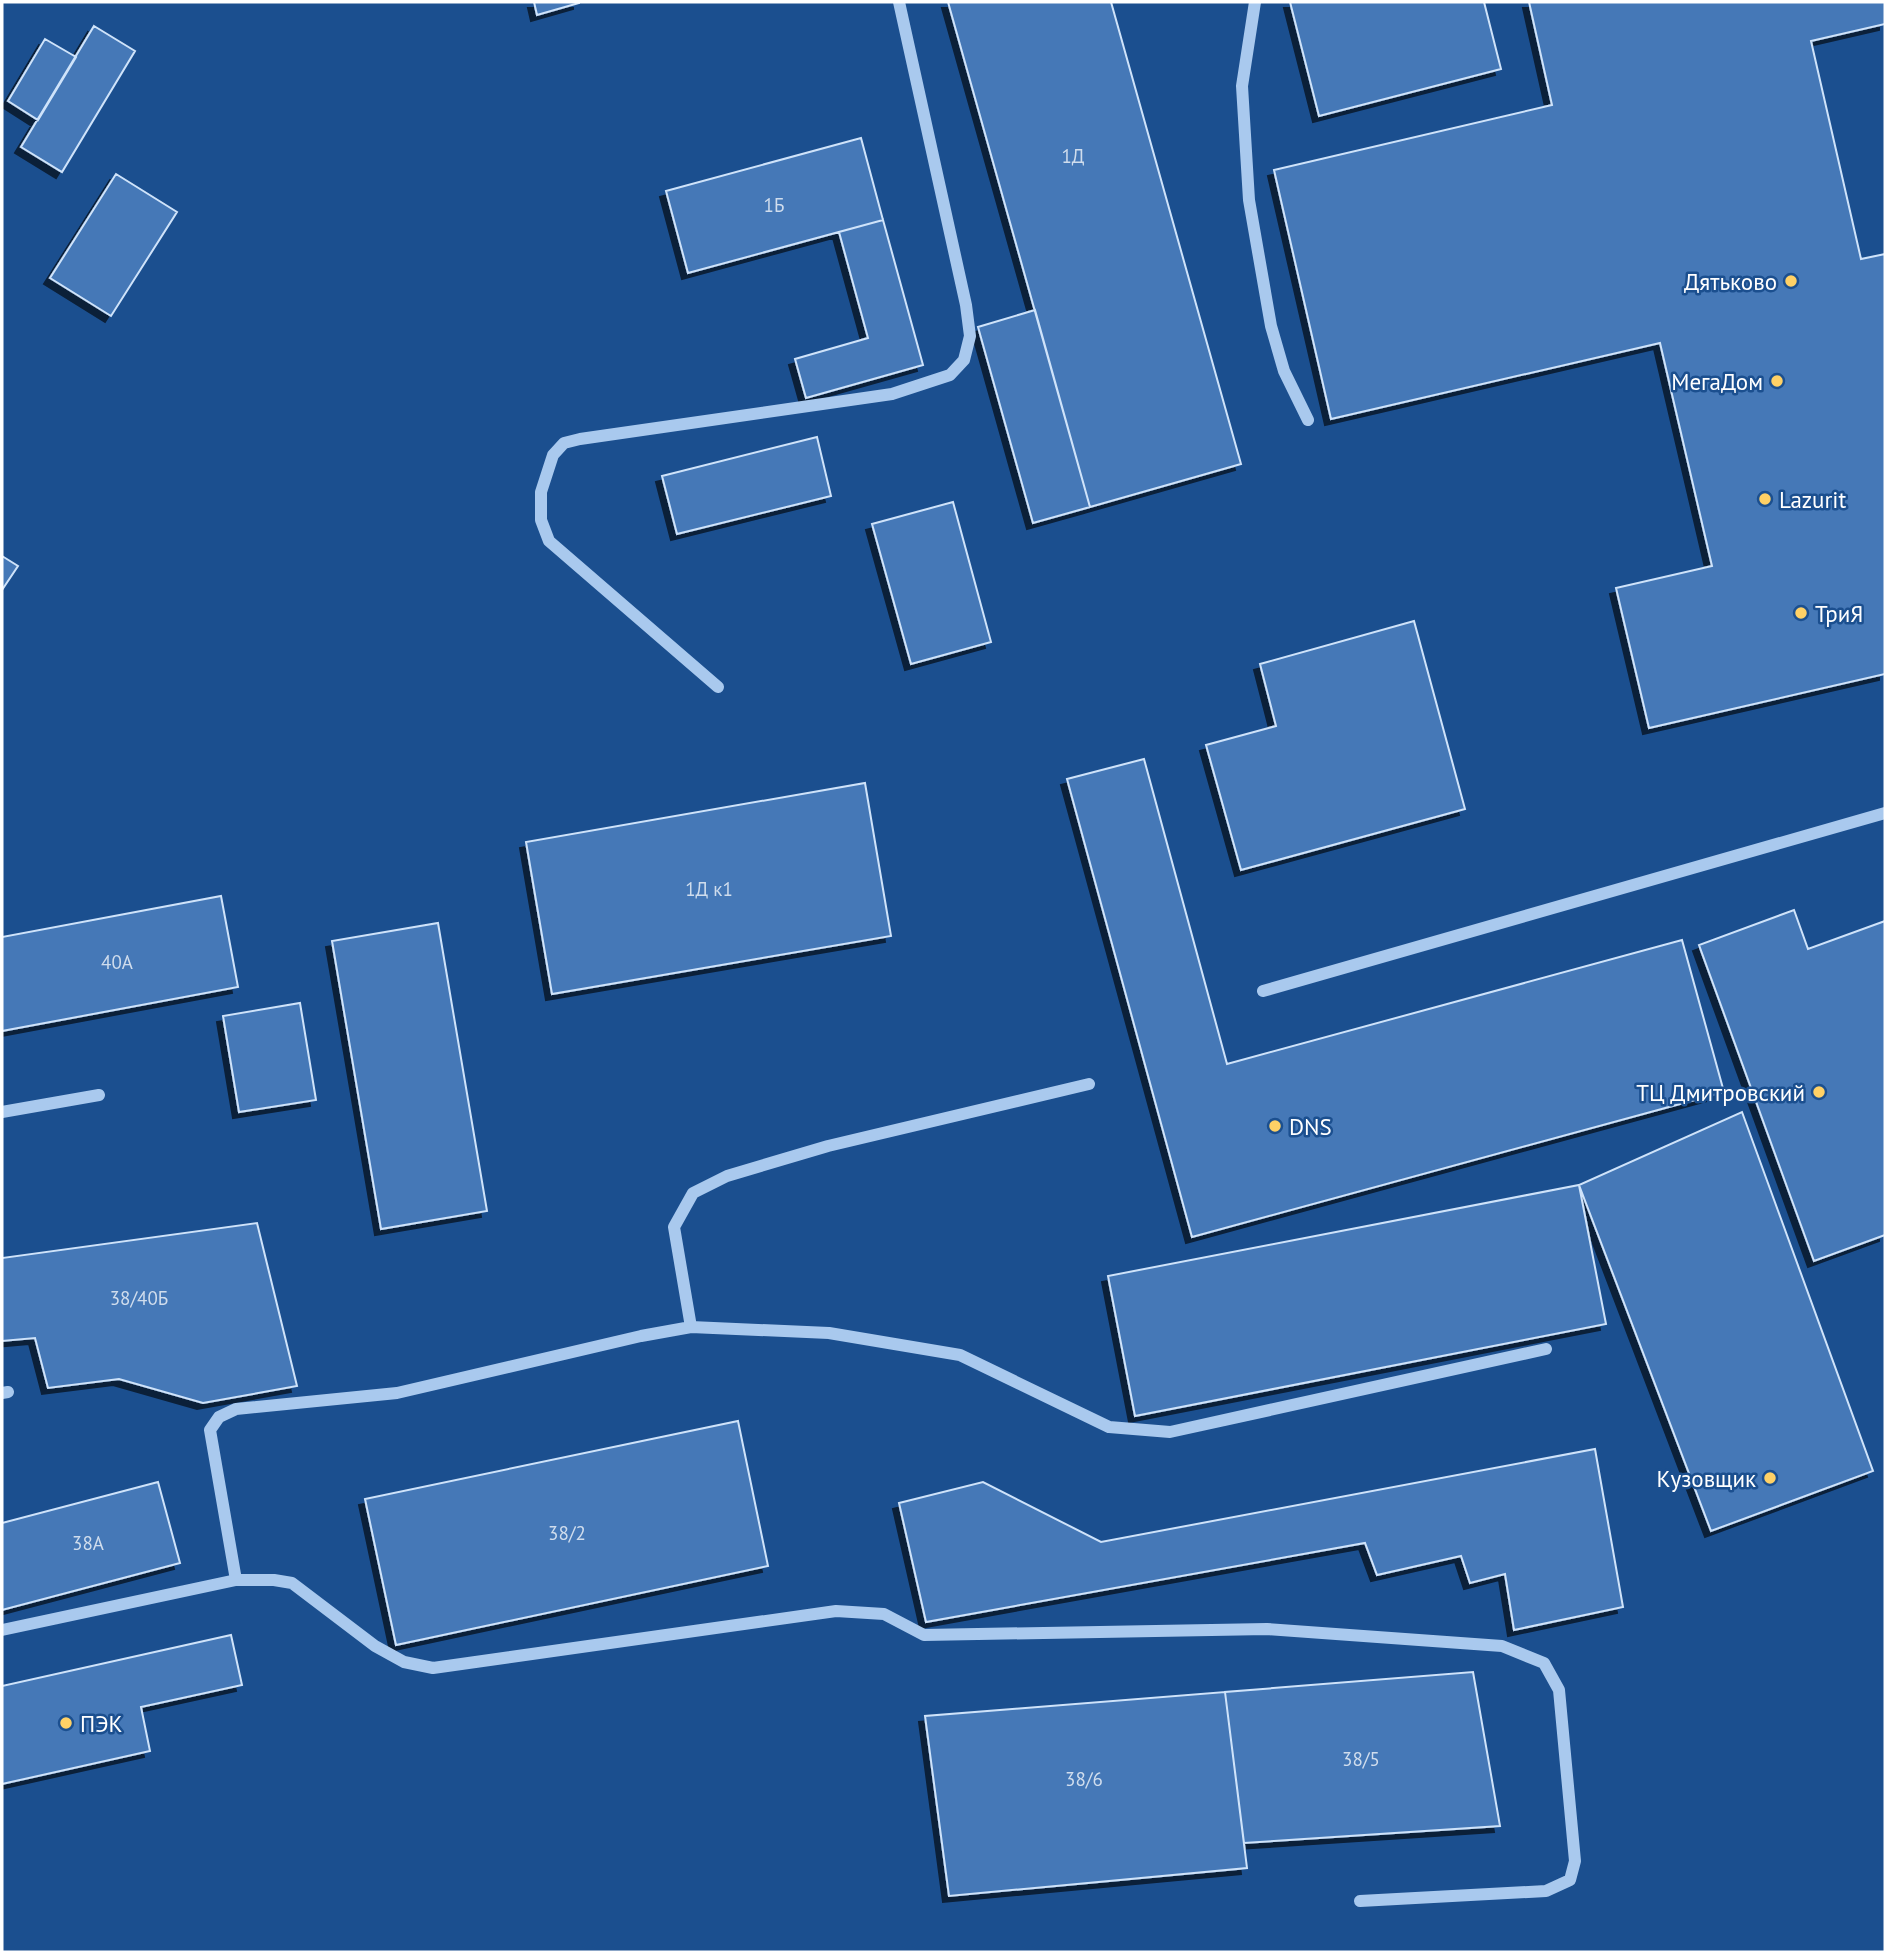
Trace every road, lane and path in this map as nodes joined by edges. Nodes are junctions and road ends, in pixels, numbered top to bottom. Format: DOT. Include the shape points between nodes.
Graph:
graph roads {
  1 [pos="899,2"];
  2 [pos="1255,2"];
  3 [pos="1308,420"];
  4 [pos="719,687"];
  5 [pos="1885,813"];
  6 [pos="1263,991"];
  7 [pos="1089,1084"];
  8 [pos="99,1095"];
  9 [pos="2,1112"];
  10 [pos="691,1327"];
  11 [pos="1546,1349"];
  12 [pos="236,1580"];
  13 [pos="2,1630"];
  14 [pos="1360,1901"];
  1 -- 4 [label="lane" via="966,305 970,336 964,360 950,375 892,394 564,443 553,455 541,492 541,520 549,541"];
  2 -- 3 [label="lane" via="1242,86 1249,200 1271,326 1284,371"];
  5 -- 6 [label="lane"];
  7 -- 10 [label="lane" via="828,1146 727,1176 693,1194 674,1227"];
  8 -- 9 [label="lane"];
  10 -- 11 [label="lane" via="829,1333 960,1355 1109,1427 1170,1432"];
  10 -- 12 [label="lane" via="397,1393 236,1409 219,1418 210,1430"];
  12 -- 13 [label="lane"];
  12 -- 14 [label="lane" via="292,1583 375,1646 404,1662 433,1668 835,1611 884,1614 924,1635 1267,1629 1502,1646 1544,1663 1559,1690 1575,1861 1570,1880 1546,1891"];
}
